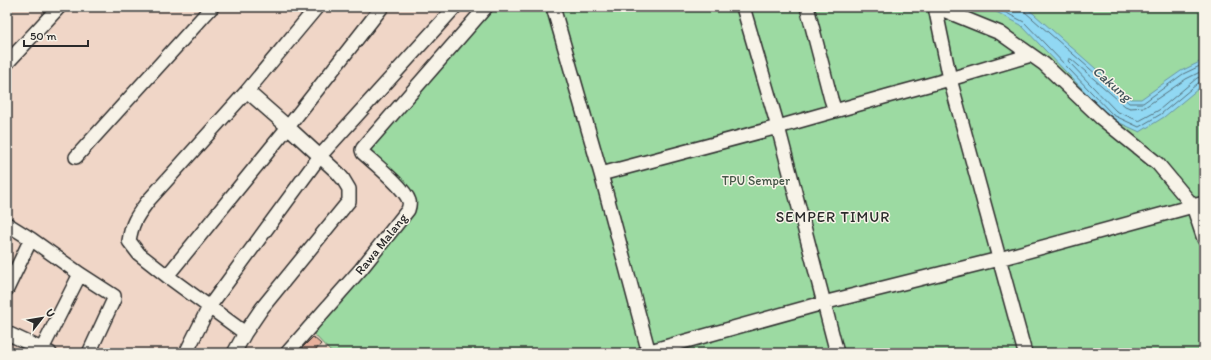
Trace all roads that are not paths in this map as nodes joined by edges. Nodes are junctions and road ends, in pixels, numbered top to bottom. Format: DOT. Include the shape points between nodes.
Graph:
graph roads {
  1 [pos="59,7"];
  2 [pos="212,7"];
  3 [pos="317,7"];
  4 [pos="382,7"];
  5 [pos="455,7"];
  6 [pos="486,7"];
  7 [pos="553,7"];
  8 [pos="743,7"];
  9 [pos="807,7"];
  10 [pos="935,7"];
  11 [pos="1031,55"];
  12 [pos="7,63"];
  13 [pos="950,79"];
  14 [pos="247,91"];
  15 [pos="835,111"];
  16 [pos="288,126"];
  17 [pos="778,128"];
  18 [pos="320,156"];
  19 [pos="76,157"];
  20 [pos="601,174"];
  21 [pos="1198,204"];
  22 [pos="7,224"];
  23 [pos="31,239"];
  24 [pos="1204,239"];
  25 [pos="999,259"];
  26 [pos="80,274"];
  27 [pos="167,276"];
  28 [pos="7,289"];
  29 [pos="823,303"];
  30 [pos="209,307"];
  31 [pos="7,333"];
  32 [pos="245,333"];
  33 [pos="44,352"];
  34 [pos="647,352"];
  35 [pos="89,353"];
  36 [pos="186,353"];
  37 [pos="234,353"];
  38 [pos="287,353"];
  39 [pos="836,353"];
  40 [pos="1025,353"];
  1 -- 12 [label="street"];
  2 -- 19 [label="street"];
  3 -- 14 [label="street"];
  4 -- 16 [label="street"];
  5 -- 18 [label="street"];
  6 -- 38 [label="street, Rawa Malang" via="363,148 363,153 408,198 408,210 361,269"];
  7 -- 20 [label="street"];
  8 -- 17 [label="street"];
  9 -- 15 [label="street"];
  10 -- 11 [label="street" via="1000,34"];
  10 -- 13 [label="street"];
  11 -- 13 [label="street"];
  11 -- 21 [label="street" via="1044,64 1101,118 1158,164"];
  13 -- 15 [label="street"];
  13 -- 25 [label="street"];
  14 -- 16 [label="street"];
  14 -- 27 [label="street" via="148,201 131,228 130,241 139,254"];
  15 -- 17 [label="street"];
  16 -- 18 [label="street"];
  16 -- 27 [label="street"];
  17 -- 20 [label="street"];
  17 -- 29 [label="street"];
  18 -- 30 [label="street"];
  18 -- 32 [label="street" via="344,179 349,189 349,201 262,308"];
  20 -- 34 [label="street"];
  21 -- 24 [label="street"];
  21 -- 25 [label="street"];
  22 -- 23 [label="street"];
  23 -- 26 [label="street"];
  23 -- 28 [label="street"];
  25 -- 29 [label="street"];
  25 -- 40 [label="street"];
  26 -- 33 [label="street"];
  26 -- 35 [label="street" via="114,297"];
  27 -- 30 [label="street"];
  29 -- 34 [label="street"];
  29 -- 39 [label="street"];
  30 -- 32 [label="street"];
  30 -- 36 [label="street"];
  31 -- 33 [label="street"];
  32 -- 37 [label="street"];
}
